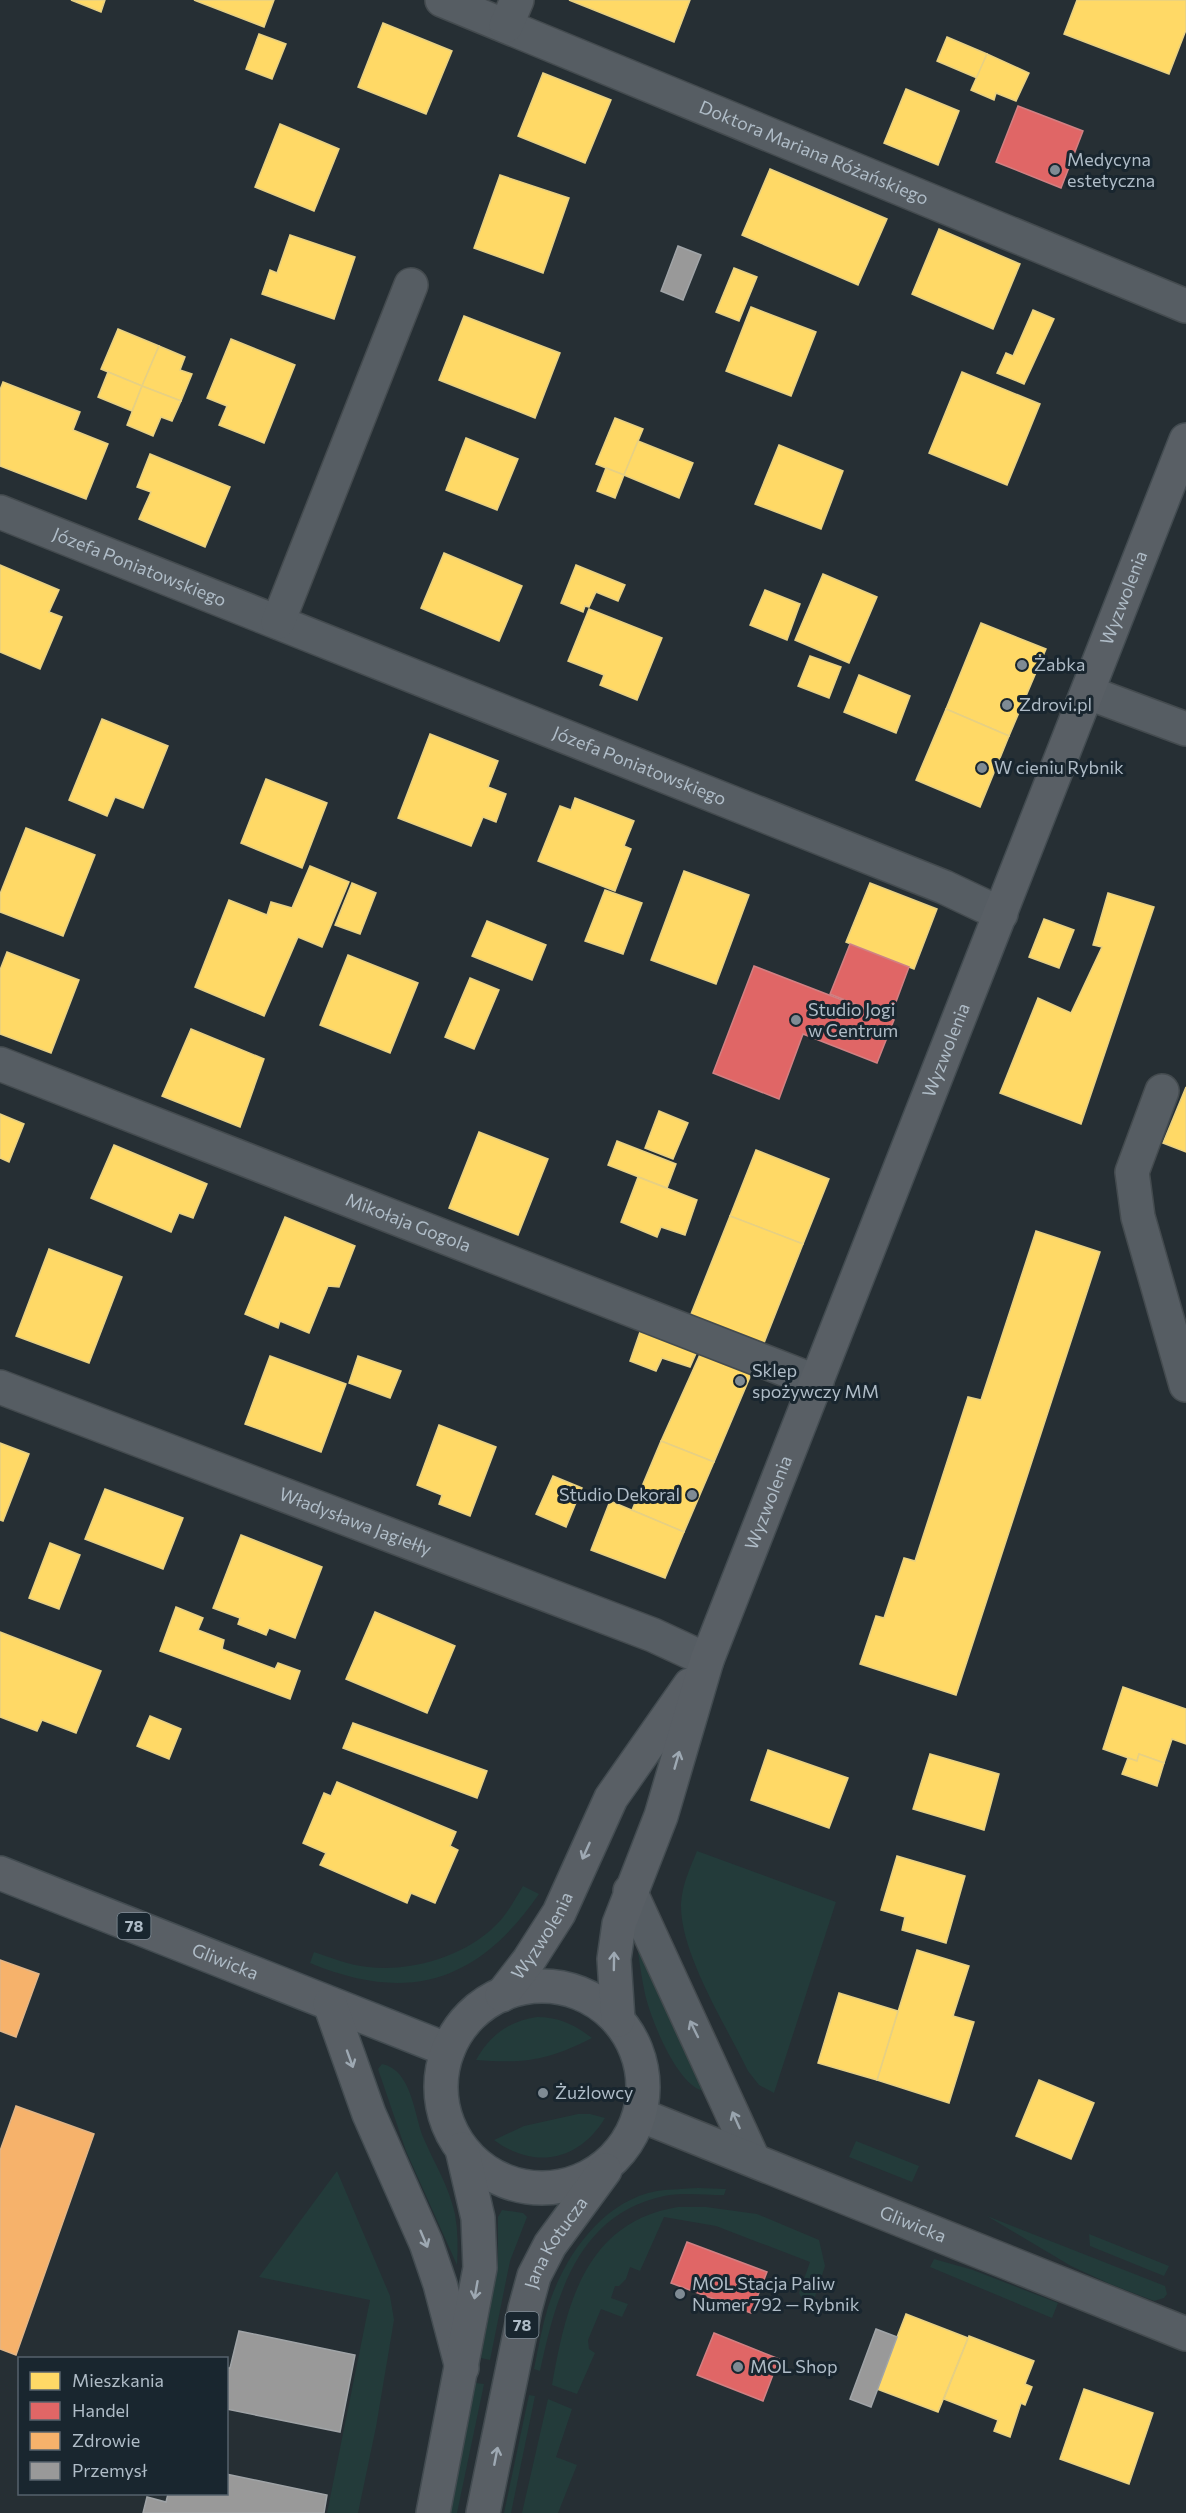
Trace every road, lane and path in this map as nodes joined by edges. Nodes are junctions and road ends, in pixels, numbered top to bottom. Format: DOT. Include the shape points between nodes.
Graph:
graph roads {
  1 [pos="442,0"];
  2 [pos="511,13"];
  3 [pos="411,285"];
  4 [pos="1186,306"];
  5 [pos="1186,440"];
  6 [pos="0,512"];
  7 [pos="278,622"];
  8 [pos="1089,693"];
  9 [pos="1186,729"];
  10 [pos="1001,914"];
  11 [pos="0,1064"];
  12 [pos="1162,1091"];
  13 [pos="817,1382"];
  14 [pos="1186,1385"];
  15 [pos="0,1388"];
  16 [pos="707,1660"];
  17 [pos="0,1873"];
  18 [pos="630,1891"];
  19 [pos="502,1995"];
  20 [pos="330,2004"];
  21 [pos="618,2020"];
  22 [pos="448,2050"];
  23 [pos="640,2115"];
  24 [pos="462,2150"];
  25 [pos="753,2159"];
  26 [pos="613,2160"];
  27 [pos="1186,2334"];
  28 [pos="462,2368"];
  29 [pos="433,2513"];
  30 [pos="483,2513"];
  1 -- 2 [label="street, Doktora Mariana Różańskiego"];
  2 -- 4 [label="street, Doktora Mariana Różańskiego"];
  3 -- 7 [label="street"];
  5 -- 8 [label="main road, Wyzwolenia"];
  6 -- 7 [label="street, Józefa Poniatowskiego"];
  7 -- 10 [label="street, Józefa Poniatowskiego" via="944,887"];
  8 -- 9 [label="street"];
  8 -- 10 [label="main road, Wyzwolenia"];
  10 -- 13 [label="main road, Wyzwolenia"];
  11 -- 13 [label="street, Mikołaja Gogola"];
  12 -- 14 [label="street" via="1132,1172 1138,1218"];
  13 -- 16 [label="main road, Wyzwolenia"];
  15 -- 16 [label="street, Władysława Jagiełły" via="653,1635"];
  18 -- 16 [label="main road, Wyzwolenia, one-way" via="661,1816"];
  16 -- 19 [label="main road, Wyzwolenia, one-way" via="610,1798 559,1913"];
  17 -- 20 [label="main road, Gliwicka / 78"];
  21 -- 18 [label="main road, Wyzwolenia, one-way" via="614,1959 619,1923"];
  25 -- 18 [label="street, one-way"];
  19 -- 21 [label="main road, 78" via="523,1988 558,1987 591,1998"];
  19 -- 22 [label="main road, 78" via="469,2017"];
  20 -- 22 [label="main road, Gliwicka / 78"];
  20 -- 28 [label="main road, 78, one-way" via="369,2114 426,2243"];
  21 -- 23 [label="main road, 78" via="636,2048 642,2070"];
  22 -- 24 [label="main road, 78" via="441,2080 442,2101 447,2122"];
  23 -- 25 [label="street, Gliwicka"];
  23 -- 26 [label="main road, 78" via="625,2147"];
  24 -- 26 [label="main road, 78" via="498,2179 543,2189 573,2184"];
  24 -- 28 [label="main road, 78, one-way" via="478,2218 481,2256"];
  25 -- 27 [label="street, Gliwicka"];
  30 -- 26 [label="main road, Jana Kotucza / 78, one-way" via="534,2276 550,2245"];
  28 -- 29 [label="main road, 78"];
}
